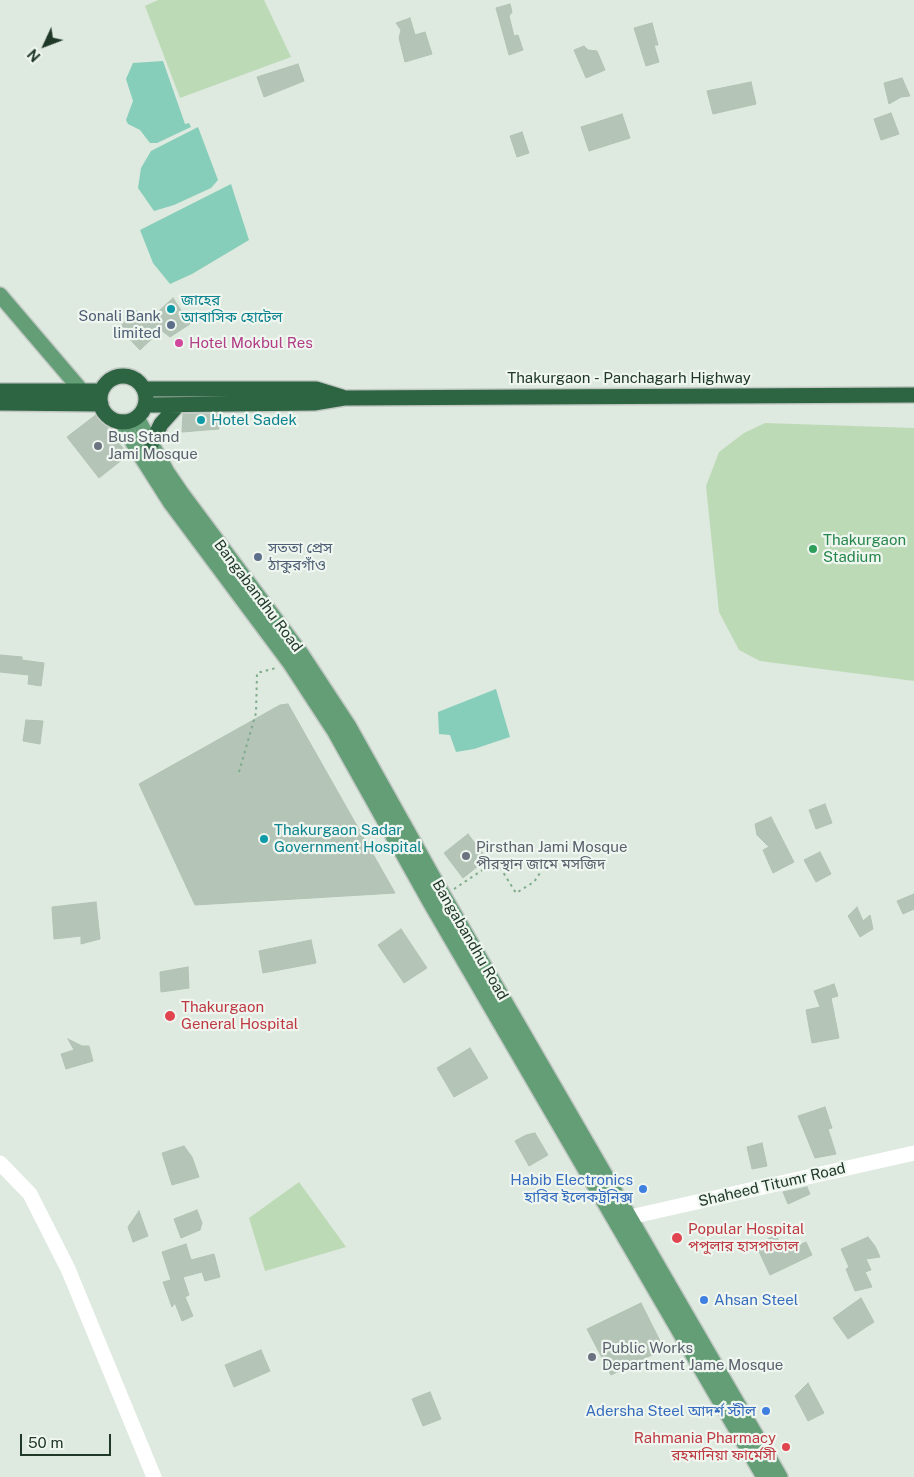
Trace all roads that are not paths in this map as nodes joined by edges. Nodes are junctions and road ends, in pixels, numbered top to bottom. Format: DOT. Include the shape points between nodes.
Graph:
graph roads {
  1 [pos="0,295"];
  2 [pos="145,389"];
  3 [pos="81,390"];
  4 [pos="0,391"];
  5 [pos="914,395"];
  6 [pos="101,397"];
  7 [pos="344,398"];
  8 [pos="0,403"];
  9 [pos="146,405"];
  10 [pos="178,405"];
  11 [pos="137,418"];
  12 [pos="122,422"];
  13 [pos="151,444"];
  14 [pos="914,1153"];
  15 [pos="0,1162"];
  16 [pos="630,1218"];
  17 [pos="154,1477"];
  18 [pos="764,1477"];
  19 [pos="780,1477"];
  1 -- 3 [label="main road"];
  2 -- 6 [label="highway" via="138,380 117,376 107,382"];
  2 -- 7 [label="highway, Thakurgaon - Panchagarh Highway" via="316,390"];
  2 -- 9 [label="highway"];
  3 -- 4 [label="highway"];
  3 -- 6 [label="highway"];
  5 -- 7 [label="highway, Thakurgaon - Panchagarh Highway"];
  6 -- 8 [label="highway"];
  6 -- 12 [label="highway" via="105,413"];
  7 -- 10 [label="highway, Thakurgaon - Panchagarh Highway" via="314,404"];
  9 -- 10 [label="highway, Thakurgaon - Panchagarh Highway"];
  9 -- 11 [label="highway"];
  10 -- 13 [label="highway" via="164,418"];
  11 -- 12 [label="highway"];
  11 -- 13 [label="main road, Bangabandhu Road"];
  12 -- 18 [label="main road, Bangabandhu Road" via="170,502 290,663 335,732"];
  13 -- 16 [label="main road, Bangabandhu Road" via="182,494 302,655 348,725"];
  14 -- 16 [label="street, Shaheed Titumr Road"];
  15 -- 17 [label="street" via="30,1194 68,1269"];
  16 -- 19 [label="main road, Bangabandhu Road"];
}
